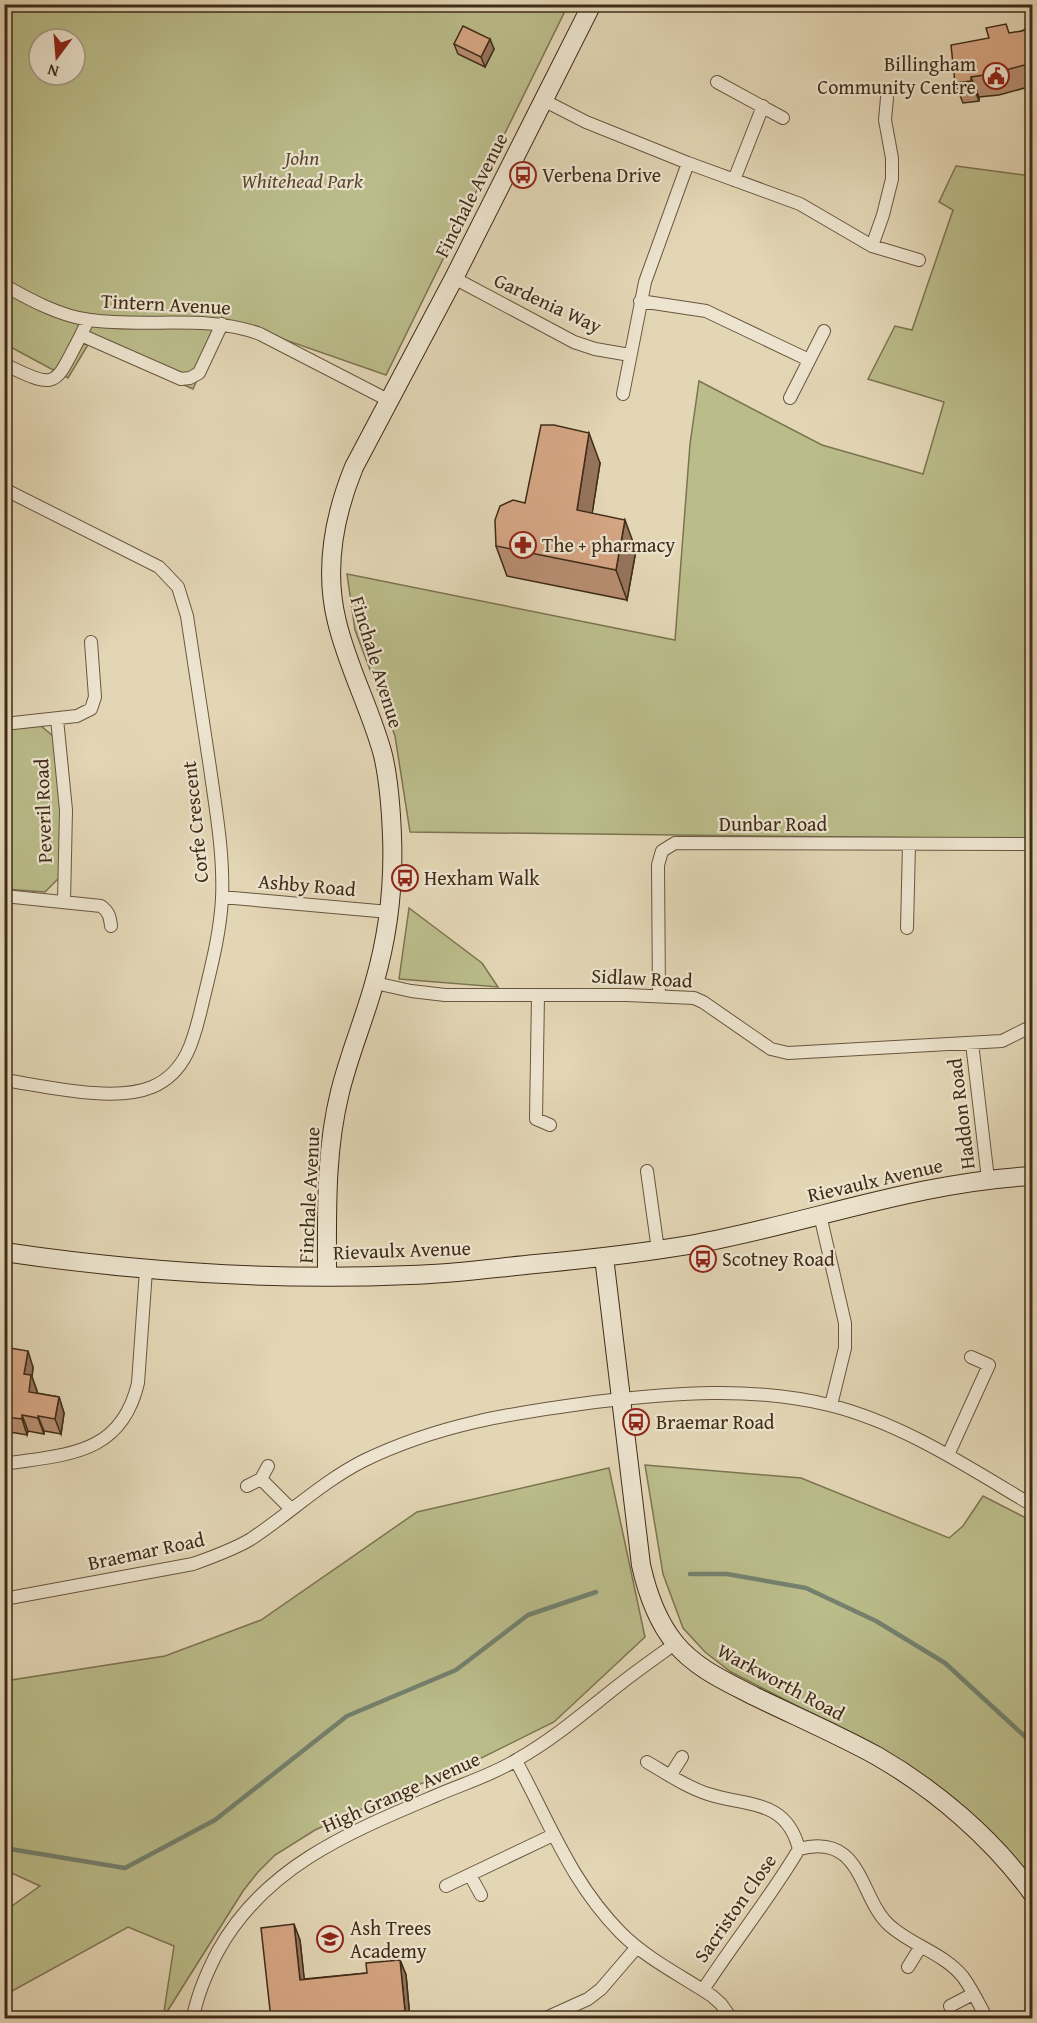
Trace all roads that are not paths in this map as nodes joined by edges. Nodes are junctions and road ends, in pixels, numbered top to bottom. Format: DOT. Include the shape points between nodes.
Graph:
graph roads {
  1 [pos="592,4"];
  2 [pos="717,82"];
  3 [pos="887,98"];
  4 [pos="543,100"];
  5 [pos="763,106"];
  6 [pos="783,118"];
  7 [pos="688,163"];
  8 [pos="734,180"];
  9 [pos="872,246"];
  10 [pos="919,260"];
  11 [pos="454,278"];
  12 [pos="4,285"];
  13 [pos="640,301"];
  14 [pos="88,320"];
  15 [pos="222,324"];
  16 [pos="824,331"];
  17 [pos="81,335"];
  18 [pos="630,354"];
  19 [pos="809,360"];
  20 [pos="4,364"];
  21 [pos="623,394"];
  22 [pos="790,398"];
  23 [pos="388,400"];
  24 [pos="4,489"];
  25 [pos="91,642"];
  26 [pos="57,719"];
  27 [pos="4,724"];
  28 [pos="909,844"];
  29 [pos="1032,844"];
  30 [pos="4,896"];
  31 [pos="222,897"];
  32 [pos="64,902"];
  33 [pos="389,912"];
  34 [pos="111,926"];
  35 [pos="907,928"];
  36 [pos="375,983"];
  37 [pos="538,995"];
  38 [pos="659,996"];
  39 [pos="1032,1026"];
  40 [pos="972,1043"];
  41 [pos="4,1080"];
  42 [pos="550,1125"];
  43 [pos="648,1171"];
  44 [pos="1032,1176"];
  45 [pos="988,1179"];
  46 [pos="820,1215"];
  47 [pos="658,1250"];
  48 [pos="4,1252"];
  49 [pos="604,1257"];
  50 [pos="146,1270"];
  51 [pos="327,1276"];
  52 [pos="971,1356"];
  53 [pos="620,1399"];
  54 [pos="831,1405"];
  55 [pos="948,1455"];
  56 [pos="4,1464"];
  57 [pos="268,1466"];
  58 [pos="261,1479"];
  59 [pos="247,1486"];
  60 [pos="1032,1505"];
  61 [pos="291,1509"];
  62 [pos="4,1599"];
  63 [pos="675,1644"];
  64 [pos="682,1757"];
  65 [pos="516,1761"];
  66 [pos="647,1762"];
  67 [pos="670,1776"];
  68 [pos="553,1835"];
  69 [pos="799,1849"];
  70 [pos="470,1875"];
  71 [pos="446,1886"];
  72 [pos="1032,1893"];
  73 [pos="481,1895"];
  74 [pos="921,1946"];
  75 [pos="637,1947"];
  76 [pos="908,1967"];
  77 [pos="703,1990"];
  78 [pos="973,1994"];
  79 [pos="950,2006"];
  80 [pos="986,2017"];
  81 [pos="193,2019"];
  82 [pos="546,2019"];
  83 [pos="731,2019"];
  1 -- 4 [label="street, Finchale Avenue"];
  2 -- 5 [label="street"];
  3 -- 9 [label="street" via="885,120 892,179"];
  4 -- 7 [label="street" via="586,122"];
  4 -- 11 [label="street, Finchale Avenue"];
  5 -- 6 [label="street"];
  5 -- 8 [label="street"];
  7 -- 8 [label="street"];
  7 -- 13 [label="street"];
  8 -- 9 [label="street" via="800,204"];
  9 -- 10 [label="street"];
  11 -- 18 [label="street, Gardenia Way" via="574,342"];
  11 -- 23 [label="street, Finchale Avenue"];
  12 -- 14 [label="street, Tintern Avenue" via="53,310"];
  13 -- 18 [label="street"];
  13 -- 19 [label="street" via="706,310"];
  14 -- 15 [label="street, Tintern Avenue"];
  14 -- 17 [label="street"];
  15 -- 17 [label="street" via="199,373 181,379"];
  15 -- 23 [label="street, Tintern Avenue" via="260,334"];
  16 -- 19 [label="street"];
  17 -- 20 [label="street" via="62,372 54,379 36,380"];
  18 -- 21 [label="street"];
  19 -- 22 [label="street"];
  23 -- 33 [label="street, Finchale Avenue" via="343,495 336,517 331,567 337,621 383,756 392,836"];
  24 -- 31 [label="street, Corfe Crescent" via="159,567 178,587 188,616 220,841"];
  25 -- 26 [label="street" via="95,697 91,709"];
  26 -- 27 [label="street"];
  26 -- 32 [label="street, Peveril Road" via="66,810"];
  28 -- 29 [label="street, Dunbar Road"];
  28 -- 35 [label="street"];
  28 -- 38 [label="street, Dunbar Road" via="675,843 662,851 658,865"];
  30 -- 32 [label="street"];
  31 -- 33 [label="street, Ashby Road"];
  31 -- 41 [label="street, Corfe Crescent" via="214,955 194,1040 177,1070 142,1091 120,1094"];
  32 -- 34 [label="street" via="101,906 110,916"];
  33 -- 36 [label="street, Finchale Avenue"];
  36 -- 37 [label="street, Sidlaw Road" via="445,995"];
  36 -- 51 [label="street, Finchale Avenue" via="349,1059 333,1128 327,1194"];
  37 -- 38 [label="street, Sidlaw Road"];
  37 -- 42 [label="street" via="536,1119"];
  38 -- 40 [label="street, Sidlaw Road" via="703,1002 778,1052"];
  39 -- 40 [label="street, Sidlaw Road" via="1002,1041"];
  40 -- 45 [label="street, Haddon Road"];
  43 -- 47 [label="street"];
  44 -- 45 [label="street, Rievaulx Avenue"];
  45 -- 46 [label="street, Rievaulx Avenue"];
  46 -- 47 [label="street, Rievaulx Avenue"];
  46 -- 54 [label="street" via="845,1323 845,1348"];
  47 -- 49 [label="street, Rievaulx Avenue"];
  48 -- 50 [label="street, Rievaulx Avenue"];
  49 -- 51 [label="street, Rievaulx Avenue" via="411,1275"];
  49 -- 53 [label="street, Warkworth Road"];
  50 -- 51 [label="street, Rievaulx Avenue"];
  50 -- 56 [label="street" via="138,1383 125,1419 111,1434 82,1450"];
  52 -- 55 [label="street" via="989,1365"];
  53 -- 54 [label="street, Braemar Road" via="700,1392 776,1395"];
  53 -- 61 [label="street, Braemar Road" via="537,1409 420,1437 361,1462"];
  53 -- 63 [label="street, Warkworth Road" via="647,1593"];
  54 -- 55 [label="street" via="890,1426"];
  55 -- 60 [label="street"];
  57 -- 58 [label="street"];
  58 -- 59 [label="street"];
  58 -- 61 [label="street"];
  61 -- 62 [label="street, Braemar Road" via="249,1540 193,1564"];
  63 -- 65 [label="street, High Grange Avenue" via="557,1735"];
  63 -- 72 [label="street, Warkworth Road" via="717,1677 877,1756 930,1791 976,1829"];
  64 -- 67 [label="street"];
  65 -- 68 [label="street"];
  65 -- 81 [label="street, High Grange Avenue" via="344,1837 299,1862 269,1885 227,1935 211,1964"];
  66 -- 67 [label="street, Sacriston Close"];
  67 -- 69 [label="street, Sacriston Close" via="707,1794 766,1808 781,1816 796,1836"];
  68 -- 70 [label="street"];
  68 -- 75 [label="street" via="587,1894"];
  69 -- 74 [label="street, Sacriston Close" via="833,1849 844,1856 858,1870 886,1922"];
  69 -- 77 [label="street, Sacriston Close"];
  70 -- 71 [label="street"];
  70 -- 73 [label="street"];
  74 -- 76 [label="street"];
  74 -- 78 [label="street, Sacriston Close" via="949,1964"];
  75 -- 77 [label="street"];
  75 -- 82 [label="street" via="595,1994"];
  77 -- 83 [label="street" via="721,2004"];
  78 -- 79 [label="street"];
  78 -- 80 [label="street, Sacriston Close"];
}
